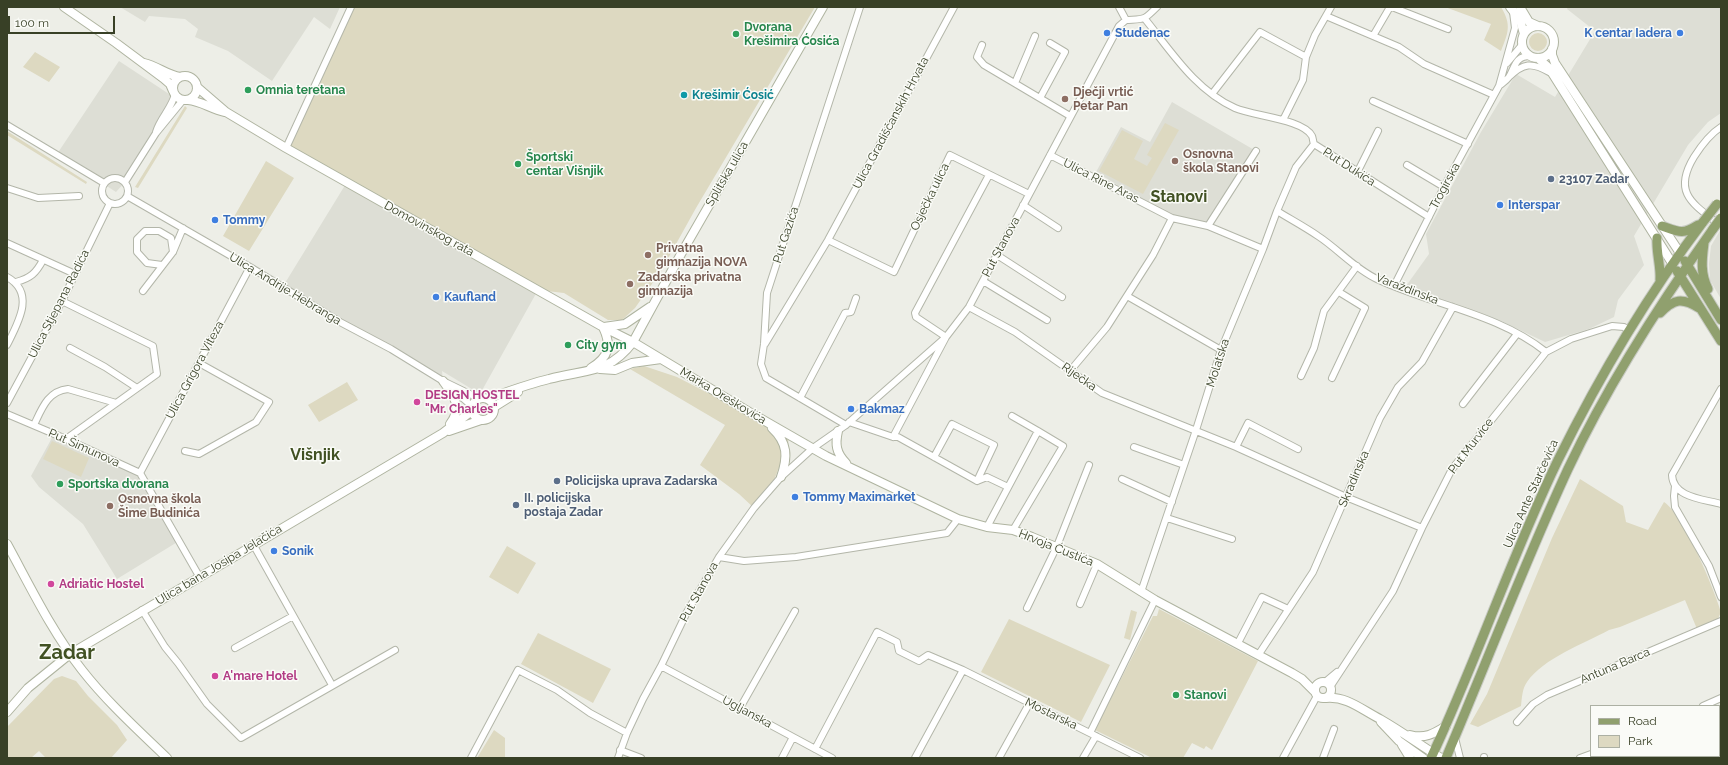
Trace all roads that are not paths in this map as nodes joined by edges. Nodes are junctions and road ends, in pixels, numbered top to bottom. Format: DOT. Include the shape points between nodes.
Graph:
graph roads {
  1 [pos="64,7"];
  2 [pos="351,7"];
  3 [pos="823,7"];
  4 [pos="860,7"];
  5 [pos="954,7"];
  6 [pos="1120,7"];
  7 [pos="1157,7"];
  8 [pos="1331,7"];
  9 [pos="1391,7"];
  10 [pos="1515,8"];
  11 [pos="1326,16"];
  12 [pos="1145,19"];
  13 [pos="1126,20"];
  14 [pos="1538,26"];
  15 [pos="1448,29"];
  16 [pos="1524,34"];
  17 [pos="1034,36"];
  18 [pos="1373,36"];
  19 [pos="1050,43"];
  20 [pos="982,45"];
  21 [pos="1522,45"];
  22 [pos="1552,49"];
  23 [pos="1306,57"];
  24 [pos="1534,57"];
  25 [pos="142,62"];
  26 [pos="1504,66"];
  27 [pos="1553,74"];
  28 [pos="180,77"];
  29 [pos="1509,77"];
  30 [pos="1014,83"];
  31 [pos="1499,86"];
  32 [pos="197,87"];
  33 [pos="174,92"];
  34 [pos="1212,94"];
  35 [pos="1494,95"];
  36 [pos="1040,98"];
  37 [pos="186,100"];
  38 [pos="1373,101"];
  39 [pos="226,112"];
  40 [pos="1070,116"];
  41 [pos="1283,120"];
  42 [pos="7,125"];
  43 [pos="1721,127"];
  44 [pos="1378,131"];
  45 [pos="156,133"];
  46 [pos="1314,144"];
  47 [pos="1468,144"];
  48 [pos="286,148"];
  49 [pos="1256,151"];
  50 [pos="1050,154"];
  51 [pos="1407,165"];
  52 [pos="1357,172"];
  53 [pos="990,175"];
  54 [pos="125,182"];
  55 [pos="104,183"];
  56 [pos="1444,187"];
  57 [pos="7,188"];
  58 [pos="1029,194"];
  59 [pos="79,196"];
  60 [pos="127,196"];
  61 [pos="1719,202"];
  62 [pos="110,204"];
  63 [pos="1023,205"];
  64 [pos="1277,211"];
  65 [pos="1429,217"];
  66 [pos="1172,218"];
  67 [pos="1721,218"];
  68 [pos="1703,222"];
  69 [pos="1208,226"];
  70 [pos="1662,226"];
  71 [pos="1717,227"];
  72 [pos="183,228"];
  73 [pos="1058,228"];
  74 [pos="1657,238"];
  75 [pos="828,240"];
  76 [pos="1704,241"];
  77 [pos="7,242"];
  78 [pos="1263,249"];
  79 [pos="173,252"];
  80 [pos="1680,253"];
  81 [pos="997,255"];
  82 [pos="43,260"];
  83 [pos="1672,263"];
  84 [pos="162,265"];
  85 [pos="1687,265"];
  86 [pos="1357,266"];
  87 [pos="250,267"];
  88 [pos="75,274"];
  89 [pos="1680,276"];
  90 [pos="7,277"];
  91 [pos="983,281"];
  92 [pos="1660,281"];
  93 [pos="16,282"];
  94 [pos="1394,286"];
  95 [pos="143,291"];
  96 [pos="1339,292"];
  97 [pos="1127,296"];
  98 [pos="1062,297"];
  99 [pos="856,298"];
  100 [pos="62,301"];
  101 [pos="653,305"];
  102 [pos="1453,307"];
  103 [pos="1713,307"];
  104 [pos="969,308"];
  105 [pos="1700,309"];
  106 [pos="1653,317"];
  107 [pos="1047,320"];
  108 [pos="1721,320"];
  109 [pos="603,327"];
  110 [pos="1630,331"];
  111 [pos="1518,334"];
  112 [pos="946,337"];
  113 [pos="1721,341"];
  114 [pos="633,342"];
  115 [pos="764,344"];
  116 [pos="7,345"];
  117 [pos="70,348"];
  118 [pos="1221,350"];
  119 [pos="1546,352"];
  120 [pos="661,359"];
  121 [pos="199,363"];
  122 [pos="599,369"];
  123 [pos="585,371"];
  124 [pos="1070,371"];
  125 [pos="1301,376"];
  126 [pos="1332,378"];
  127 [pos="443,381"];
  128 [pos="532,384"];
  129 [pos="136,388"];
  130 [pos="1721,389"];
  131 [pos="800,398"];
  132 [pos="483,399"];
  133 [pos="7,403"];
  134 [pos="116,403"];
  135 [pos="1462,404"];
  136 [pos="494,407"];
  137 [pos="473,408"];
  138 [pos="7,414"];
  139 [pos="1012,416"];
  140 [pos="481,420"];
  141 [pos="762,420"];
  142 [pos="848,423"];
  143 [pos="34,426"];
  144 [pos="1196,430"];
  145 [pos="838,431"];
  146 [pos="1038,431"];
  147 [pos="443,433"];
  148 [pos="892,437"];
  149 [pos="66,439"];
  150 [pos="1134,447"];
  151 [pos="1236,447"];
  152 [pos="813,448"];
  153 [pos="1298,449"];
  154 [pos="185,451"];
  155 [pos="934,457"];
  156 [pos="1089,465"];
  157 [pos="1184,465"];
  158 [pos="850,468"];
  159 [pos="140,473"];
  160 [pos="781,477"];
  161 [pos="1122,479"];
  162 [pos="977,481"];
  163 [pos="1675,486"];
  164 [pos="1008,487"];
  165 [pos="1346,496"];
  166 [pos="1172,502"];
  167 [pos="1721,504"];
  168 [pos="1167,518"];
  169 [pos="958,519"];
  170 [pos="987,527"];
  171 [pos="1422,528"];
  172 [pos="1013,530"];
  173 [pos="1232,539"];
  174 [pos="7,544"];
  175 [pos="253,544"];
  176 [pos="1057,546"];
  177 [pos="719,557"];
  178 [pos="1097,564"];
  179 [pos="200,576"];
  180 [pos="1141,592"];
  181 [pos="1721,597"];
  182 [pos="1155,600"];
  183 [pos="1080,604"];
  184 [pos="1027,608"];
  185 [pos="1288,609"];
  186 [pos="142,610"];
  187 [pos="795,611"];
  188 [pos="293,616"];
  189 [pos="1721,621"];
  190 [pos="1238,643"];
  191 [pos="235,648"];
  192 [pos="395,650"];
  193 [pos="70,654"];
  194 [pos="1259,654"];
  195 [pos="661,666"];
  196 [pos="963,670"];
  197 [pos="1302,679"];
  198 [pos="1325,683"];
  199 [pos="332,686"];
  200 [pos="1319,695"];
  201 [pos="1721,698"];
  202 [pos="1350,702"];
  203 [pos="1029,704"];
  204 [pos="1705,705"];
  205 [pos="740,708"];
  206 [pos="7,712"];
  207 [pos="1378,719"];
  208 [pos="1517,722"];
  209 [pos="1446,726"];
  210 [pos="1334,729"];
  211 [pos="627,733"];
  212 [pos="1405,734"];
  213 [pos="1093,735"];
  214 [pos="1455,736"];
  215 [pos="793,737"];
  216 [pos="1399,741"];
  217 [pos="815,749"];
  218 [pos="620,750"];
  219 [pos="1590,754"];
  220 [pos="1435,756"];
  221 [pos="167,758"];
  222 [pos="471,758"];
  223 [pos="618,758"];
  224 [pos="641,758"];
  225 [pos="782,758"];
  226 [pos="832,758"];
  227 [pos="916,758"];
  228 [pos="999,758"];
  229 [pos="1083,758"];
  230 [pos="1140,758"];
  231 [pos="1283,758"];
  232 [pos="1323,758"];
  233 [pos="1410,758"];
  234 [pos="1423,758"];
  235 [pos="1446,758"];
  236 [pos="1460,758"];
  237 [pos="1580,758"];
  1 -- 25 [label="main road"];
  2 -- 48 [label="street"];
  3 -- 101 [label="main road, Splitska ulica"];
  4 -- 115 [label="street, Put Gazića" via="767,293"];
  5 -- 75 [label="street, Ulica Gradiščanskih Hrvata"];
  6 -- 13 [label="street"];
  7 -- 12 [label="street"];
  8 -- 11 [label="street"];
  9 -- 15 [label="street"];
  9 -- 18 [label="street"];
  10 -- 14 [label="main road" via="1529,22"];
  10 -- 16 [label="main road"];
  10 -- 26 [label="street" via="1515,28"];
  11 -- 18 [label="street"];
  11 -- 23 [label="street"];
  12 -- 13 [label="street"];
  12 -- 34 [label="street, Put Dukića" via="1193,79"];
  13 -- 40 [label="street, Put Stanova" via="1119,26"];
  14 -- 16 [label="main road" via="1532,27"];
  14 -- 22 [label="main road" via="1551,34 1554,42"];
  16 -- 21 [label="main road"];
  17 -- 30 [label="street"];
  18 -- 35 [label="street" via="1399,47 1424,64"];
  19 -- 36 [label="street" via="1065,52"];
  20 -- 30 [label="street" via="977,57 984,65"];
  21 -- 24 [label="main road"];
  21 -- 26 [label="street"];
  22 -- 24 [label="main road" via="1548,54"];
  22 -- 70 [label="main road" via="1555,63"];
  23 -- 34 [label="street" via="1260,32"];
  23 -- 41 [label="street" via="1303,80"];
  24 -- 27 [label="main road" via="1545,63"];
  24 -- 29 [label="street" via="1525,56 1517,61"];
  25 -- 28 [label="main road"];
  25 -- 33 [label="main road" via="170,84"];
  26 -- 31 [label="street"];
  27 -- 29 [label="street" via="1540,67 1528,65 1517,69"];
  27 -- 74 [label="main road"];
  28 -- 32 [label="main road" via="192,78"];
  28 -- 33 [label="main road" via="174,83"];
  29 -- 31 [label="street"];
  30 -- 36 [label="street"];
  31 -- 35 [label="street, Trogirska"];
  32 -- 37 [label="main road" via="194,96"];
  32 -- 39 [label="main road, Domovinskog rata"];
  33 -- 37 [label="main road"];
  33 -- 45 [label="street" via="173,101"];
  34 -- 41 [label="street, Put Dukića" via="1234,108"];
  35 -- 47 [label="street, Trogirska"];
  36 -- 40 [label="street"];
  37 -- 39 [label="main road, Domovinskog rata" via="197,101 214,110"];
  37 -- 45 [label="street"];
  38 -- 47 [label="street"];
  39 -- 48 [label="main road, Domovinskog rata"];
  40 -- 50 [label="street, Put Stanova"];
  41 -- 46 [label="street, Put Dukića" via="1303,128 1311,135"];
  42 -- 55 [label="street"];
  43 -- 71 [label="street" via="1702,145 1685,174 1684,182 1686,191 1696,206"];
  44 -- 52 [label="street"];
  45 -- 54 [label="street"];
  46 -- 52 [label="street, Put Dukića"];
  46 -- 64 [label="street, Molatska" via="1296,167"];
  47 -- 56 [label="street, Trogirska"];
  48 -- 109 [label="main road, Domovinskog rata"];
  49 -- 69 [label="street"];
  50 -- 58 [label="street, Put Stanova"];
  50 -- 66 [label="street, Ulica Rine Aras"];
  51 -- 56 [label="street"];
  52 -- 65 [label="street, Put Dukića"];
  53 -- 58 [label="street, Osječka ulica"];
  53 -- 75 [label="street, Osječka ulica" via="950,155 894,272"];
  53 -- 112 [label="street" via="915,313 916,317"];
  54 -- 55 [label="street" via="118,178 110,178"];
  54 -- 60 [label="street"];
  55 -- 62 [label="street" via="102,195"];
  56 -- 65 [label="street, Trogirska"];
  57 -- 59 [label="street" via="38,198"];
  58 -- 63 [label="street, Put Stanova"];
  60 -- 62 [label="street" via="118,204"];
  60 -- 72 [label="street, Ulica Andrije Hebranga"];
  61 -- 68 [label="main road, Ulica Ante Starčevića, bridge"];
  62 -- 88 [label="street, Ulica Stjepana Radića"];
  63 -- 73 [label="street"];
  63 -- 81 [label="street, Put Stanova"];
  64 -- 78 [label="street, Molatska"];
  64 -- 86 [label="street, Varaždinska" via="1318,236"];
  65 -- 94 [label="street, Trogirska"];
  66 -- 69 [label="street, Ulica Rine Aras"];
  66 -- 97 [label="street" via="1153,255"];
  67 -- 71 [label="main road, Ulica Ante Starčevića, bridge"];
  68 -- 70 [label="main road" via="1682,232"];
  68 -- 80 [label="main road, Ulica Ante Starčevića"];
  69 -- 78 [label="street, Ulica Rine Aras"];
  70 -- 80 [label="main road"];
  71 -- 76 [label="main road, Ulica Ante Starčevića"];
  72 -- 79 [label="street"];
  72 -- 87 [label="street, Ulica Andrije Hebranga"];
  74 -- 83 [label="main road"];
  74 -- 92 [label="main road"];
  75 -- 115 [label="street, Ulica Gradiščanskih Hrvata"];
  76 -- 85 [label="main road, Ulica Ante Starčevića"];
  76 -- 103 [label="main road" via="1702,274 1712,297"];
  77 -- 82 [label="street"];
  78 -- 118 [label="street, Molatska"];
  79 -- 84 [label="street"];
  79 -- 84 [label="street" via="171,238 159,231 145,231 137,239 137,252 147,263"];
  80 -- 83 [label="main road, Ulica Ante Starčevića"];
  80 -- 85 [label="main road"];
  81 -- 91 [label="street, Put Stanova"];
  81 -- 98 [label="street"];
  82 -- 88 [label="street"];
  82 -- 93 [label="street" via="36,273 28,279"];
  83 -- 89 [label="main road"];
  83 -- 92 [label="main road, Ulica Ante Starčevića"];
  84 -- 95 [label="street"];
  85 -- 89 [label="main road, Ulica Ante Starčevića"];
  85 -- 103 [label="main road"];
  86 -- 94 [label="street, Varaždinska"];
  86 -- 96 [label="street"];
  87 -- 121 [label="street, Ulica Grigora Viteza"];
  87 -- 127 [label="street, Ulica Andrije Hebranga"];
  88 -- 100 [label="street, Ulica Stjepana Radića"];
  89 -- 105 [label="main road"];
  89 -- 106 [label="main road, Ulica Ante Starčevića"];
  90 -- 93 [label="street"];
  91 -- 104 [label="street, Put Stanova"];
  91 -- 107 [label="street"];
  92 -- 110 [label="main road, Ulica Ante Starčevića"];
  93 -- 116 [label="street" via="22,293 21,317"];
  94 -- 102 [label="street, Varaždinska"];
  96 -- 125 [label="street" via="1324,311 1314,348"];
  96 -- 126 [label="street" via="1365,308"];
  97 -- 118 [label="street"];
  97 -- 124 [label="street" via="1107,327"];
  99 -- 131 [label="street" via="851,312 845,313"];
  100 -- 129 [label="street" via="154,346 157,374"];
  100 -- 133 [label="street, Ulica Stjepana Radića"];
  101 -- 109 [label="main road" via="625,324"];
  101 -- 114 [label="main road, Splitska ulica"];
  102 -- 111 [label="street, Varaždinska"];
  102 -- 165 [label="street, Skradinska" via="1422,362 1398,386 1380,418"];
  103 -- 108 [label="main road"];
  104 -- 112 [label="street, Put Stanova"];
  104 -- 124 [label="street, Riječka" via="1015,332"];
  105 -- 106 [label="main road" via="1690,302 1680,301 1671,303"];
  105 -- 113 [label="main road"];
  106 -- 214 [label="main road, Ulica Ante Starčevića" via="1568,468"];
  109 -- 114 [label="main road, Domovinskog rata"];
  109 -- 123 [label="main road" via="607,336 607,351 599,363"];
  110 -- 119 [label="street, Put Murvice" via="1624,327 1612,326 1571,340"];
  110 -- 209 [label="main road, Ulica Ante Starčevića" via="1596,387 1558,461"];
  111 -- 119 [label="street, Varaždinska"];
  111 -- 135 [label="street"];
  112 -- 142 [label="street, Put Stanova"];
  112 -- 148 [label="street"];
  114 -- 120 [label="main road, Marka Oreškovića"];
  114 -- 122 [label="main road" via="617,360"];
  115 -- 131 [label="street, Put Gazića" via="761,364 766,378"];
  117 -- 129 [label="street"];
  118 -- 144 [label="street, Molatska"];
  119 -- 171 [label="street, Put Murvice" via="1452,469"];
  120 -- 122 [label="main road" via="632,363 610,371"];
  120 -- 141 [label="main road, Marka Oreškovića"];
  121 -- 154 [label="street" via="269,402 256,422 199,454"];
  121 -- 159 [label="street, Ulica Grigora Viteza"];
  122 -- 123 [label="main road"];
  123 -- 128 [label="main road"];
  124 -- 144 [label="street, Riječka" via="1102,393"];
  127 -- 132 [label="street, Ulica Andrije Hebranga"];
  127 -- 137 [label="street, Ulica Andrije Hebranga"];
  127 -- 147 [label="main road" via="455,398 457,407 455,418"];
  128 -- 132 [label="main road"];
  128 -- 136 [label="main road"];
  129 -- 134 [label="street"];
  130 -- 163 [label="street" via="1672,475"];
  131 -- 142 [label="street, Put Gazića"];
  132 -- 136 [label="main road" via="490,401"];
  132 -- 137 [label="main road" via="476,401"];
  134 -- 143 [label="street" via="68,389 60,390 51,395 44,404"];
  134 -- 149 [label="street"];
  136 -- 140 [label="main road" via="491,416"];
  137 -- 140 [label="main road"];
  137 -- 147 [label="main road, Ulica bana Josipa Jelačića"];
  138 -- 143 [label="street, Put Šimunova"];
  139 -- 146 [label="street"];
  140 -- 147 [label="main road, Ulica bana Josipa Jelačića"];
  141 -- 152 [label="main road, Marka Oreškovića"];
  141 -- 160 [label="main road" via="783,440 786,455"];
  142 -- 145 [label="street, Put Stanova"];
  142 -- 148 [label="street, Put Gazića"];
  143 -- 149 [label="street, Put Šimunova"];
  144 -- 151 [label="street, Riječka"];
  144 -- 157 [label="street, Molatska"];
  145 -- 152 [label="street, Put Stanova"];
  145 -- 158 [label="main road" via="837,451 839,457"];
  146 -- 164 [label="street"];
  146 -- 172 [label="street" via="1063,446"];
  147 -- 175 [label="main road, Ulica bana Josipa Jelačića"];
  148 -- 155 [label="street, Put Gazića"];
  149 -- 159 [label="street, Put Šimunova"];
  150 -- 157 [label="street"];
  151 -- 153 [label="street" via="1248,423"];
  151 -- 165 [label="street, Riječka"];
  152 -- 158 [label="main road"];
  152 -- 160 [label="street, Put Stanova"];
  155 -- 162 [label="street, Put Gazića"];
  155 -- 162 [label="street" via="952,424 994,445"];
  156 -- 176 [label="street"];
  157 -- 166 [label="street, Molatska"];
  158 -- 169 [label="main road"];
  159 -- 179 [label="street"];
  160 -- 177 [label="street, Put Stanova" via="754,508"];
  161 -- 166 [label="street"];
  162 -- 164 [label="street" via="987,477"];
  163 -- 167 [label="street" via="1682,494"];
  163 -- 181 [label="street" via="1676,507 1709,566"];
  164 -- 170 [label="street"];
  165 -- 171 [label="street, Riječka"];
  165 -- 185 [label="street, Skradinska" via="1312,572"];
  166 -- 168 [label="street, Molatska"];
  168 -- 173 [label="street"];
  168 -- 180 [label="street, Molatska"];
  169 -- 170 [label="main road, Hrvoja Ćustića"];
  169 -- 177 [label="street" via="946,533 796,557 744,561"];
  170 -- 172 [label="main road, Hrvoja Ćustića"];
  171 -- 198 [label="street, Put Murvice" via="1393,591 1342,668"];
  172 -- 176 [label="main road, Hrvoja Ćustića"];
  174 -- 193 [label="main road"];
  175 -- 179 [label="main road, Ulica bana Josipa Jelačića"];
  175 -- 188 [label="street"];
  176 -- 178 [label="main road, Hrvoja Ćustića"];
  176 -- 184 [label="street"];
  177 -- 195 [label="street, Put Stanova" via="687,612"];
  178 -- 180 [label="main road, Hrvoja Ćustića"];
  178 -- 183 [label="street"];
  179 -- 186 [label="main road, Ulica bana Josipa Jelačića"];
  180 -- 182 [label="main road, Hrvoja Ćustića"];
  182 -- 190 [label="main road, Hrvoja Ćustića"];
  182 -- 213 [label="street"];
  185 -- 190 [label="street" via="1262,597"];
  185 -- 194 [label="street, Skradinska"];
  186 -- 193 [label="main road, Ulica bana Josipa Jelačića"];
  186 -- 199 [label="street" via="165,647 207,704 240,738"];
  187 -- 205 [label="street"];
  188 -- 191 [label="street"];
  188 -- 199 [label="street"];
  189 -- 208 [label="street, Antuna Barca" via="1547,695 1533,704"];
  190 -- 194 [label="main road, Hrvoja Ćustića"];
  192 -- 199 [label="street"];
  193 -- 206 [label="main road, Ulica bana Josipa Jelačića" via="28,688"];
  193 -- 221 [label="main road" via="101,692"];
  194 -- 197 [label="main road, Hrvoja Ćustića"];
  195 -- 205 [label="street, Ugljanska"];
  195 -- 211 [label="street, Put Stanova" via="642,699"];
  196 -- 203 [label="street, Mostarska"];
  196 -- 217 [label="street, Mostarska" via="928,655 919,661 899,651 897,642 877,632"];
  196 -- 227 [label="street"];
  197 -- 198 [label="main road, Hrvoja Ćustića"];
  197 -- 200 [label="main road, Hrvoja Ćustića"];
  198 -- 200 [label="main road" via="1316,685"];
  198 -- 200 [label="main road" via="1331,692"];
  198 -- 202 [label="main road, Hrvoja Ćustića"];
  200 -- 202 [label="main road, Hrvoja Ćustića"];
  200 -- 231 [label="street"];
  201 -- 204 [label="street"];
  202 -- 207 [label="main road, Hrvoja Ćustića"];
  203 -- 213 [label="street, Mostarska"];
  203 -- 228 [label="street"];
  205 -- 215 [label="street, Ugljanska"];
  207 -- 212 [label="main road, Hrvoja Ćustića"];
  207 -- 216 [label="main road, Hrvoja Ćustića"];
  209 -- 212 [label="main road" via="1428,737"];
  209 -- 220 [label="main road, Ulica Ante Starčevića"];
  210 -- 232 [label="street"];
  211 -- 218 [label="street, Put Stanova"];
  211 -- 222 [label="street" via="590,713 557,690 518,670"];
  212 -- 220 [label="main road, Hrvoja Ćustića"];
  213 -- 229 [label="street"];
  213 -- 230 [label="street, Mostarska"];
  214 -- 235 [label="main road, Ulica Ante Starčevića"];
  214 -- 236 [label="street"];
  215 -- 217 [label="street, Ugljanska"];
  215 -- 225 [label="street"];
  216 -- 233 [label="main road"];
  216 -- 234 [label="main road, Hrvoja Ćustića"];
  217 -- 226 [label="street, Ugljanska"];
  218 -- 223 [label="street, Put Stanova"];
  218 -- 224 [label="street"];
  219 -- 237 [label="street"];
}
